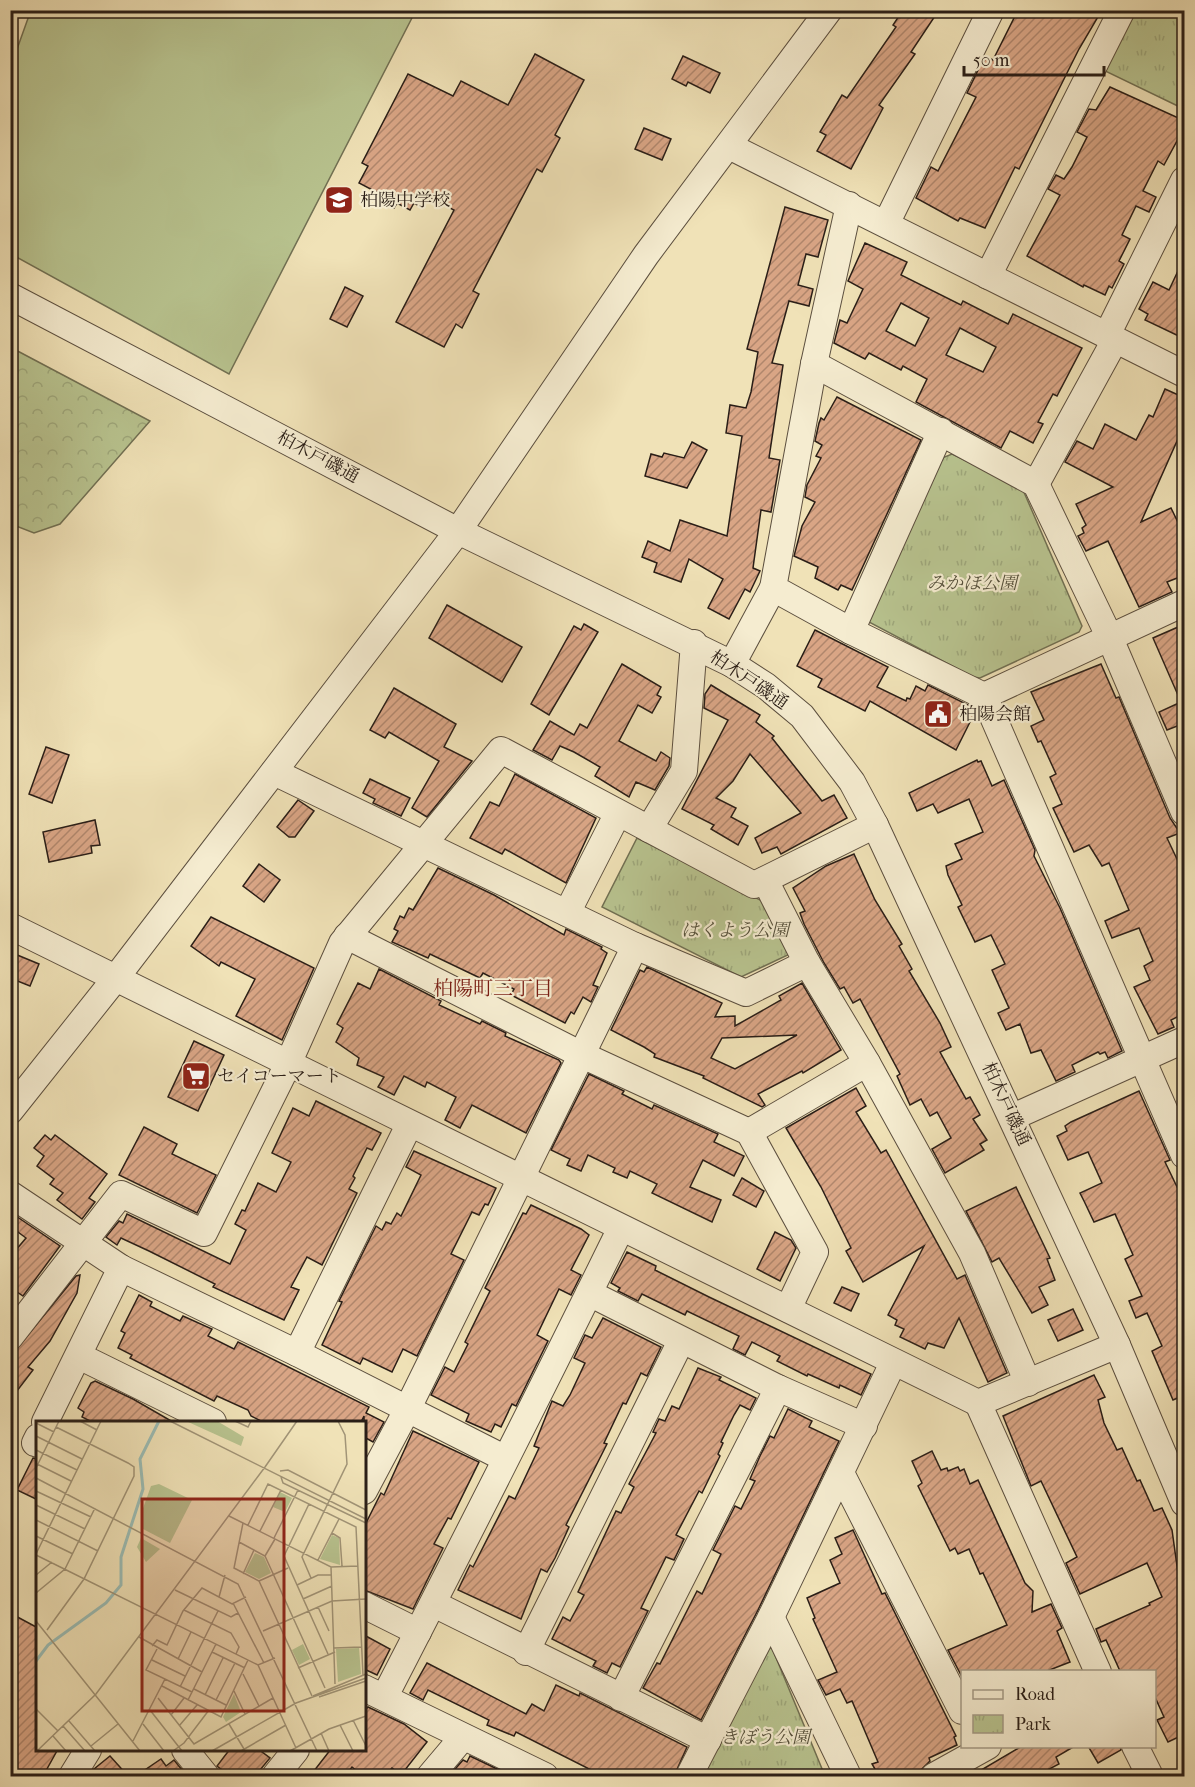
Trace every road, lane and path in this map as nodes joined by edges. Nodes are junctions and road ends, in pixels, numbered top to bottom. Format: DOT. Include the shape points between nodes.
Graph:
graph roads {
  1 [pos="830,10"];
  2 [pos="991,10"];
  3 [pos="1122,10"];
  4 [pos="729,146"];
  5 [pos="1185,180"];
  6 [pos="849,205"];
  7 [pos="886,224"];
  8 [pos="988,276"];
  9 [pos="10,296"];
  10 [pos="1111,337"];
  11 [pos="814,364"];
  12 [pos="1185,374"];
  13 [pos="941,431"];
  14 [pos="1036,484"];
  15 [pos="458,531"];
  16 [pos="773,588"];
  17 [pos="1185,603"];
  18 [pos="851,631"];
  19 [pos="1109,636"];
  20 [pos="694,643"];
  21 [pos="732,664"];
  22 [pos="984,696"];
  23 [pos="274,772"];
  24 [pos="1185,812"];
  25 [pos="618,813"];
  26 [pos="875,825"];
  27 [pos="649,829"];
  28 [pos="423,845"];
  29 [pos="765,880"];
  30 [pos="567,913"];
  31 [pos="10,926"];
  32 [pos="347,936"];
  33 [pos="635,946"];
  34 [pos="807,963"];
  35 [pos="115,978"];
  36 [pos="1185,1040"];
  37 [pos="580,1054"];
  38 [pos="1141,1059"];
  39 [pos="867,1063"];
  40 [pos="288,1064"];
  41 [pos="10,1111"];
  42 [pos="1013,1117"];
  43 [pos="409,1125"];
  44 [pos="749,1132"];
  45 [pos="1185,1155"];
  46 [pos="519,1179"];
  47 [pos="10,1194"];
  48 [pos="621,1228"];
  49 [pos="83,1243"];
  50 [pos="121,1268"];
  51 [pos="589,1293"];
  52 [pos="788,1309"];
  53 [pos="10,1337"];
  54 [pos="681,1341"];
  55 [pos="1118,1345"];
  56 [pos="297,1353"];
  57 [pos="79,1356"];
  58 [pos="892,1363"];
  59 [pos="1028,1383"];
  60 [pos="777,1388"];
  61 [pos="978,1403"];
  62 [pos="407,1410"];
  63 [pos="46,1421"];
  64 [pos="211,1421"];
  65 [pos="864,1426"];
  66 [pos="504,1458"];
  67 [pos="841,1473"];
  68 [pos="366,1487"];
  69 [pos="1185,1503"];
  70 [pos="434,1604"];
  71 [pos="366,1606"];
  72 [pos="771,1617"];
  73 [pos="418,1632"];
  74 [pos="526,1652"];
  75 [pos="1098,1670"];
  76 [pos="375,1692"];
  77 [pos="621,1698"];
  78 [pos="961,1708"];
  79 [pos="463,1737"];
  80 [pos="708,1740"];
  81 [pos="983,1748"];
  82 [pos="1136,1748"];
  83 [pos="87,1751"];
  84 [pos="187,1751"];
  85 [pos="294,1751"];
  86 [pos="72,1776"];
  87 [pos="206,1776"];
  88 [pos="275,1776"];
  89 [pos="430,1776"];
  90 [pos="544,1776"];
  91 [pos="689,1776"];
  92 [pos="848,1776"];
  93 [pos="934,1776"];
  94 [pos="1149,1776"];
  1 -- 4 [label="street"];
  2 -- 7 [label="street"];
  3 -- 8 [label="street"];
  4 -- 6 [label="street"];
  4 -- 15 [label="street" via="646,255"];
  5 -- 10 [label="street"];
  6 -- 7 [label="street"];
  6 -- 11 [label="street"];
  7 -- 8 [label="street"];
  8 -- 10 [label="street"];
  9 -- 15 [label="street, 柏木戸磯通"];
  10 -- 12 [label="street"];
  10 -- 14 [label="street"];
  11 -- 13 [label="street"];
  11 -- 16 [label="street"];
  13 -- 14 [label="street"];
  13 -- 18 [label="street"];
  14 -- 19 [label="street"];
  15 -- 20 [label="street, 柏木戸磯通"];
  15 -- 23 [label="street"];
  16 -- 18 [label="street"];
  16 -- 21 [label="street"];
  17 -- 19 [label="street"];
  18 -- 22 [label="street"];
  19 -- 22 [label="street"];
  19 -- 24 [label="street"];
  20 -- 21 [label="street, 柏木戸磯通"];
  20 -- 27 [label="street" via="684,771"];
  21 -- 26 [label="street, 柏木戸磯通" via="802,716 852,782"];
  22 -- 38 [label="street"];
  23 -- 28 [label="street"];
  23 -- 35 [label="street"];
  25 -- 27 [label="street"];
  25 -- 28 [label="street" via="501,750"];
  25 -- 30 [label="street"];
  26 -- 29 [label="street"];
  26 -- 42 [label="street, 柏木戸磯通"];
  27 -- 29 [label="street" via="754,885"];
  28 -- 30 [label="street"];
  28 -- 32 [label="street"];
  29 -- 34 [label="street"];
  30 -- 33 [label="street"];
  31 -- 35 [label="street"];
  32 -- 37 [label="street"];
  32 -- 40 [label="street"];
  33 -- 34 [label="street" via="746,993"];
  33 -- 37 [label="street"];
  34 -- 39 [label="street"];
  35 -- 40 [label="street"];
  35 -- 41 [label="street"];
  36 -- 38 [label="street"];
  37 -- 44 [label="street"];
  37 -- 46 [label="street"];
  38 -- 42 [label="street"];
  38 -- 45 [label="street"];
  39 -- 44 [label="street"];
  39 -- 59 [label="street" via="972,1253"];
  40 -- 43 [label="street"];
  40 -- 49 [label="street" via="204,1233 122,1194"];
  42 -- 55 [label="street, 柏木戸磯通"];
  43 -- 46 [label="street"];
  43 -- 56 [label="street"];
  44 -- 52 [label="street" via="815,1252"];
  46 -- 48 [label="street"];
  46 -- 62 [label="street"];
  47 -- 49 [label="street"];
  48 -- 51 [label="street"];
  48 -- 52 [label="street"];
  49 -- 50 [label="street"];
  49 -- 53 [label="street"];
  50 -- 56 [label="street"];
  50 -- 57 [label="street"];
  51 -- 54 [label="street"];
  51 -- 66 [label="street"];
  52 -- 58 [label="street"];
  54 -- 60 [label="street"];
  54 -- 74 [label="street"];
  55 -- 59 [label="street"];
  55 -- 69 [label="street, 柏木戸磯通"];
  56 -- 62 [label="street"];
  57 -- 63 [label="street"];
  57 -- 64 [label="street"];
  58 -- 61 [label="street"];
  58 -- 65 [label="street"];
  59 -- 61 [label="street"];
  60 -- 65 [label="street"];
  60 -- 77 [label="street"];
  61 -- 75 [label="street"];
  62 -- 66 [label="street"];
  62 -- 68 [label="street"];
  65 -- 67 [label="street"];
  66 -- 70 [label="street"];
  67 -- 72 [label="street"];
  67 -- 78 [label="street"];
  70 -- 73 [label="street"];
  70 -- 74 [label="street"];
  71 -- 73 [label="street"];
  72 -- 80 [label="street"];
  72 -- 92 [label="street"];
  73 -- 76 [label="street"];
  74 -- 77 [label="street"];
  76 -- 79 [label="street"];
  77 -- 80 [label="street"];
  79 -- 89 [label="street"];
  79 -- 90 [label="street"];
  80 -- 91 [label="street"];
  81 -- 93 [label="street"];
  82 -- 94 [label="street"];
  83 -- 86 [label="street"];
  84 -- 87 [label="street"];
  85 -- 88 [label="street"];
}
